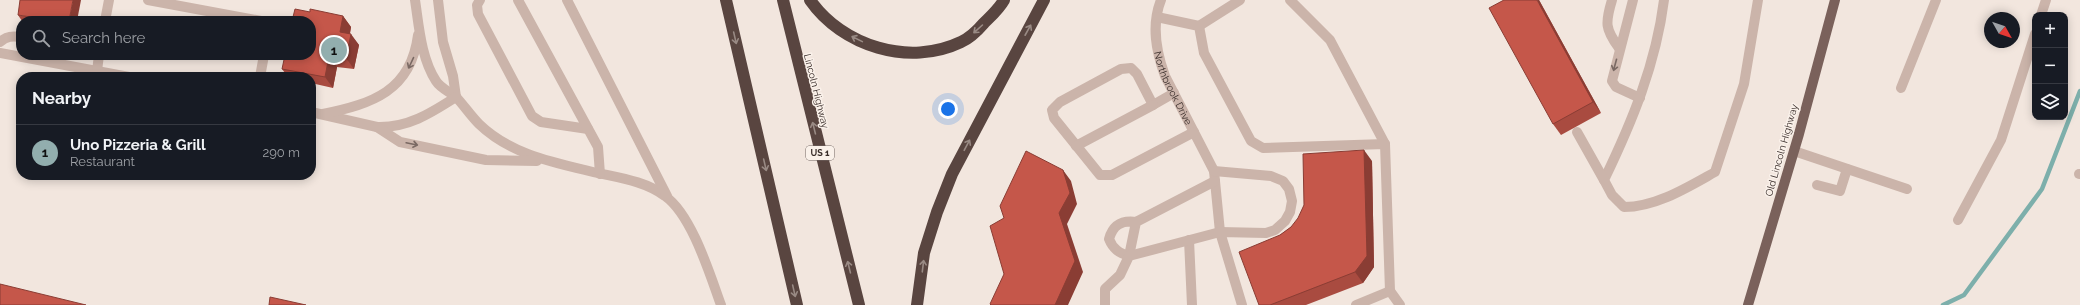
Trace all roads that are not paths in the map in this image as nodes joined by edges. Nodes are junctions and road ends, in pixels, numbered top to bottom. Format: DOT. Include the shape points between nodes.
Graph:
graph roads {
  1 [pos="109,0"];
  2 [pos="148,0"];
  3 [pos="414,0"];
  4 [pos="438,0"];
  5 [pos="442,0"];
  6 [pos="480,0"];
  7 [pos="518,0"];
  8 [pos="567,0"];
  9 [pos="726,0"];
  10 [pos="783,0"];
  11 [pos="810,0"];
  12 [pos="1004,0"];
  13 [pos="1044,0"];
  14 [pos="1161,0"];
  15 [pos="1240,0"];
  16 [pos="1290,0"];
  17 [pos="1612,0"];
  18 [pos="1633,0"];
  19 [pos="1664,0"];
  20 [pos="1758,0"];
  21 [pos="1835,0"];
  22 [pos="1936,0"];
  23 [pos="2046,0"];
  24 [pos="2042,12"];
  25 [pos="106,16"];
  26 [pos="234,16"];
  27 [pos="1157,17"];
  28 [pos="419,25"];
  29 [pos="1199,26"];
  30 [pos="16,36"];
  31 [pos="0,42"];
  32 [pos="443,42"];
  33 [pos="2032,43"];
  34 [pos="1619,48"];
  35 [pos="0,53"];
  36 [pos="16,55"];
  37 [pos="45,60"];
  38 [pos="98,60"];
  39 [pos="263,60"];
  40 [pos="97,71"];
  41 [pos="102,72"];
  42 [pos="261,72"];
  43 [pos="1901,88"];
  44 [pos="1174,93"];
  45 [pos="456,97"];
  46 [pos="1640,98"];
  47 [pos="1153,105"];
  48 [pos="316,113"];
  49 [pos="316,113"];
  50 [pos="377,127"];
  51 [pos="588,130"];
  52 [pos="1194,132"];
  53 [pos="1577,132"];
  54 [pos="1385,144"];
  55 [pos="1076,146"];
  56 [pos="1794,151"];
  57 [pos="547,161"];
  58 [pos="1846,169"];
  59 [pos="600,174"];
  60 [pos="1214,176"];
  61 [pos="1604,180"];
  62 [pos="1817,186"];
  63 [pos="1907,189"];
  64 [pos="667,196"];
  65 [pos="1958,220"];
  66 [pos="1136,222"];
  67 [pos="1220,232"];
  68 [pos="1189,240"];
  69 [pos="1129,256"];
  70 [pos="1390,291"];
  71 [pos="721,305"];
  72 [pos="797,305"];
  73 [pos="859,305"];
  74 [pos="917,305"];
  75 [pos="1105,305"];
  76 [pos="1192,305"];
  77 [pos="1242,305"];
  78 [pos="1356,305"];
  79 [pos="1400,305"];
  80 [pos="1748,305"];
  1 -- 25 [label="lane"];
  2 -- 26 [label="lane"];
  3 -- 28 [label="lane"];
  4 -- 32 [label="lane"];
  5 -- 32 [label="lane"];
  6 -- 51 [label="lane" via="477,5 478,14 532,116 541,122"];
  7 -- 51 [label="lane"];
  8 -- 64 [label="lane"];
  9 -- 72 [label="highway, one-way"];
  73 -- 10 [label="highway, Lincoln Highway / US 1, one-way"];
  12 -- 11 [label="highway, one-way" via="990,18 962,42 916,54 888,50 854,38 826,20"];
  74 -- 13 [label="highway, one-way" via="924,253 952,174"];
  14 -- 27 [label="lane, Northbrook Drive"];
  15 -- 29 [label="lane"];
  16 -- 54 [label="lane" via="1330,40"];
  17 -- 34 [label="lane" via="1606,21 1610,35"];
  18 -- 34 [label="lane"];
  19 -- 46 [label="lane" via="1661,25"];
  20 -- 61 [label="lane" via="1744,84 1715,172 1680,191 1636,207 1624,206 1612,195"];
  21 -- 56 [label="main road, Old Lincoln Highway"];
  22 -- 43 [label="lane"];
  23 -- 24 [label="lane"];
  27 -- 29 [label="lane"];
  27 -- 44 [label="lane, Northbrook Drive" via="1159,56"];
  28 -- 45 [label="lane" via="428,65 437,82"];
  28 -- 48 [label="lane, one-way" via="413,61 394,87 382,96 353,108"];
  29 -- 54 [label="lane" via="1204,53 1251,141 1264,148"];
  30 -- 31 [label="lane" via="5,37"];
  32 -- 45 [label="lane"];
  33 -- 65 [label="lane" via="2001,140"];
  34 -- 46 [label="lane, one-way" via="1612,81 1616,87"];
  35 -- 36 [label="lane"];
  37 -- 40 [label="lane"];
  38 -- 40 [label="lane"];
  39 -- 42 [label="lane"];
  40 -- 41 [label="lane"];
  44 -- 47 [label="lane"];
  44 -- 52 [label="lane, Northbrook Drive"];
  45 -- 50 [label="lane" via="410,122 393,127"];
  45 -- 57 [label="lane" via="478,124 502,142 515,150"];
  46 -- 61 [label="lane"];
  47 -- 55 [label="lane"];
  47 -- 55 [label="lane" via="1137,74 1131,68 1121,69 1060,102 1052,110 1054,118"];
  49 -- 50 [label="lane"];
  50 -- 57 [label="lane, one-way" via="400,142 486,160"];
  51 -- 59 [label="lane" via="598,147"];
  52 -- 55 [label="lane" via="1112,175 1100,175"];
  52 -- 60 [label="lane, Northbrook Drive"];
  53 -- 61 [label="lane"];
  54 -- 70 [label="lane"];
  56 -- 58 [label="lane"];
  56 -- 80 [label="main road, Old Lincoln Highway"];
  57 -- 59 [label="lane"];
  58 -- 62 [label="lane" via="1840,191"];
  58 -- 63 [label="lane"];
  59 -- 64 [label="lane" via="644,184"];
  60 -- 66 [label="lane"];
  60 -- 67 [label="lane"];
  60 -- 67 [label="lane" via="1271,176 1283,181 1289,189 1292,201 1285,221 1274,230 1266,233"];
  64 -- 71 [label="lane" via="688,222"];
  66 -- 69 [label="lane"];
  66 -- 69 [label="lane" via="1118,223 1109,239 1120,253"];
  67 -- 68 [label="lane"];
  67 -- 77 [label="lane"];
  68 -- 69 [label="lane"];
  68 -- 76 [label="lane"];
  69 -- 75 [label="lane" via="1120,275 1105,289"];
  70 -- 78 [label="lane"];
  70 -- 79 [label="lane"];
}
